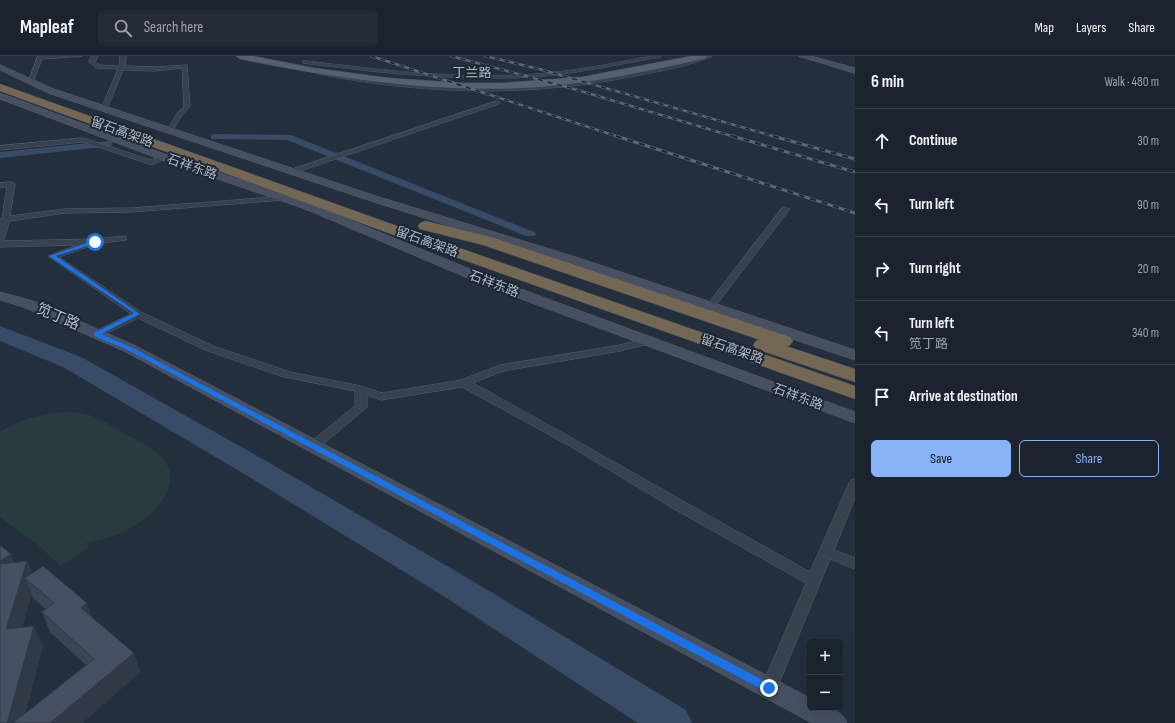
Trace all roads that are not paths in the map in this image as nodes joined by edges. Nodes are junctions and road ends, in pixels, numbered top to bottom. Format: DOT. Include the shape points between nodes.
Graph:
graph roads {
  1 [pos="79,56"];
  2 [pos="95,56"];
  3 [pos="123,56"];
  4 [pos="240,56"];
  5 [pos="274,56"];
  6 [pos="659,56"];
  7 [pos="682,56"];
  8 [pos="704,56"];
  9 [pos="710,56"];
  10 [pos="804,56"];
  11 [pos="820,56"];
  12 [pos="40,57"];
  13 [pos="301,65"];
  14 [pos="122,66"];
  15 [pos="855,66"];
  16 [pos="0,67"];
  17 [pos="855,71"];
  18 [pos="0,76"];
  19 [pos="30,82"];
  20 [pos="0,88"];
  21 [pos="0,96"];
  22 [pos="497,103"];
  23 [pos="104,108"];
  24 [pos="170,130"];
  25 [pos="0,148"];
  26 [pos="164,157"];
  27 [pos="287,174"];
  28 [pos="0,185"];
  29 [pos="283,198"];
  30 [pos="786,209"];
  31 [pos="3,221"];
  32 [pos="422,233"];
  33 [pos="123,238"];
  34 [pos="0,240"];
  35 [pos="95,242"];
  36 [pos="0,244"];
  37 [pos="0,296"];
  38 [pos="710,307"];
  39 [pos="138,314"];
  40 [pos="97,334"];
  41 [pos="648,341"];
  42 [pos="855,355"];
  43 [pos="782,359"];
  44 [pos="855,365"];
  45 [pos="855,376"];
  46 [pos="464,383"];
  47 [pos="361,389"];
  48 [pos="855,393"];
  49 [pos="855,406"];
  50 [pos="855,418"];
  51 [pos="312,447"];
  52 [pos="855,483"];
  53 [pos="826,552"];
  54 [pos="855,564"];
  55 [pos="814,581"];
  56 [pos="769,688"];
  57 [pos="835,723"];
  1 -- 12 [label="street"];
  2 -- 14 [label="street" via="92,62 99,67"];
  3 -- 14 [label="street"];
  4 -- 13 [label="main road, 丁兰路"];
  5 -- 13 [label="main road, 丁兰路"];
  6 -- 13 [label="lane" via="585,70 507,77 447,77"];
  7 -- 13 [label="main road, 丁兰路" via="577,76 510,82 444,82"];
  8 -- 13 [label="main road, 丁兰路" via="592,78 505,86 400,83"];
  9 -- 13 [label="lane" via="696,62 616,79 514,90 447,90 387,86 358,82"];
  10 -- 17 [label="main road"];
  11 -- 15 [label="main road"];
  12 -- 19 [label="street"];
  14 -- 23 [label="street"];
  14 -- 24 [label="street" via="154,69 185,66 187,106"];
  16 -- 19 [label="main road, 石祥东路"];
  18 -- 27 [label="highway, 留石高架路" via="34,92"];
  19 -- 23 [label="main road, 石祥东路"];
  20 -- 32 [label="highway, 留石高架路" via="268,184"];
  21 -- 26 [label="main road, 石祥东路"];
  22 -- 27 [label="street"];
  23 -- 24 [label="main road, 石祥东路"];
  24 -- 27 [label="main road, 石祥东路"];
  25 -- 26 [label="street" via="83,140 152,163"];
  26 -- 29 [label="main road, 石祥东路"];
  27 -- 32 [label="highway, 留石高架路"];
  27 -- 38 [label="main road, 石祥东路" via="570,260"];
  28 -- 31 [label="street" via="11,184"];
  29 -- 31 [label="street" via="139,209 65,211"];
  29 -- 41 [label="main road, 石祥东路" via="494,284"];
  30 -- 38 [label="street"];
  31 -- 34 [label="street"];
  32 -- 43 [label="highway, 留石高架路"];
  32 -- 44 [label="highway" via="488,241"];
  32 -- 49 [label="highway" via="522,287"];
  33 -- 35 [label="street"];
  35 -- 36 [label="street"];
  35 -- 39 [label="street" via="52,256"];
  37 -- 40 [label="main road, 笕丁路" via="28,304"];
  38 -- 42 [label="main road, 石祥东路"];
  39 -- 40 [label="street"];
  39 -- 47 [label="street" via="209,348 288,375"];
  40 -- 51 [label="main road, 笕丁路" via="128,348"];
  41 -- 46 [label="street" via="500,368"];
  41 -- 50 [label="main road, 石祥东路"];
  43 -- 45 [label="highway, 留石高架路"];
  43 -- 48 [label="highway, 留石高架路"];
  46 -- 47 [label="street" via="381,397"];
  46 -- 55 [label="street"];
  47 -- 51 [label="street" via="361,407"];
  51 -- 56 [label="main road, 笕丁路"];
  52 -- 53 [label="street"];
  53 -- 54 [label="street"];
  53 -- 55 [label="street"];
  55 -- 56 [label="street"];
  56 -- 57 [label="main road, 笕丁路"];
}
